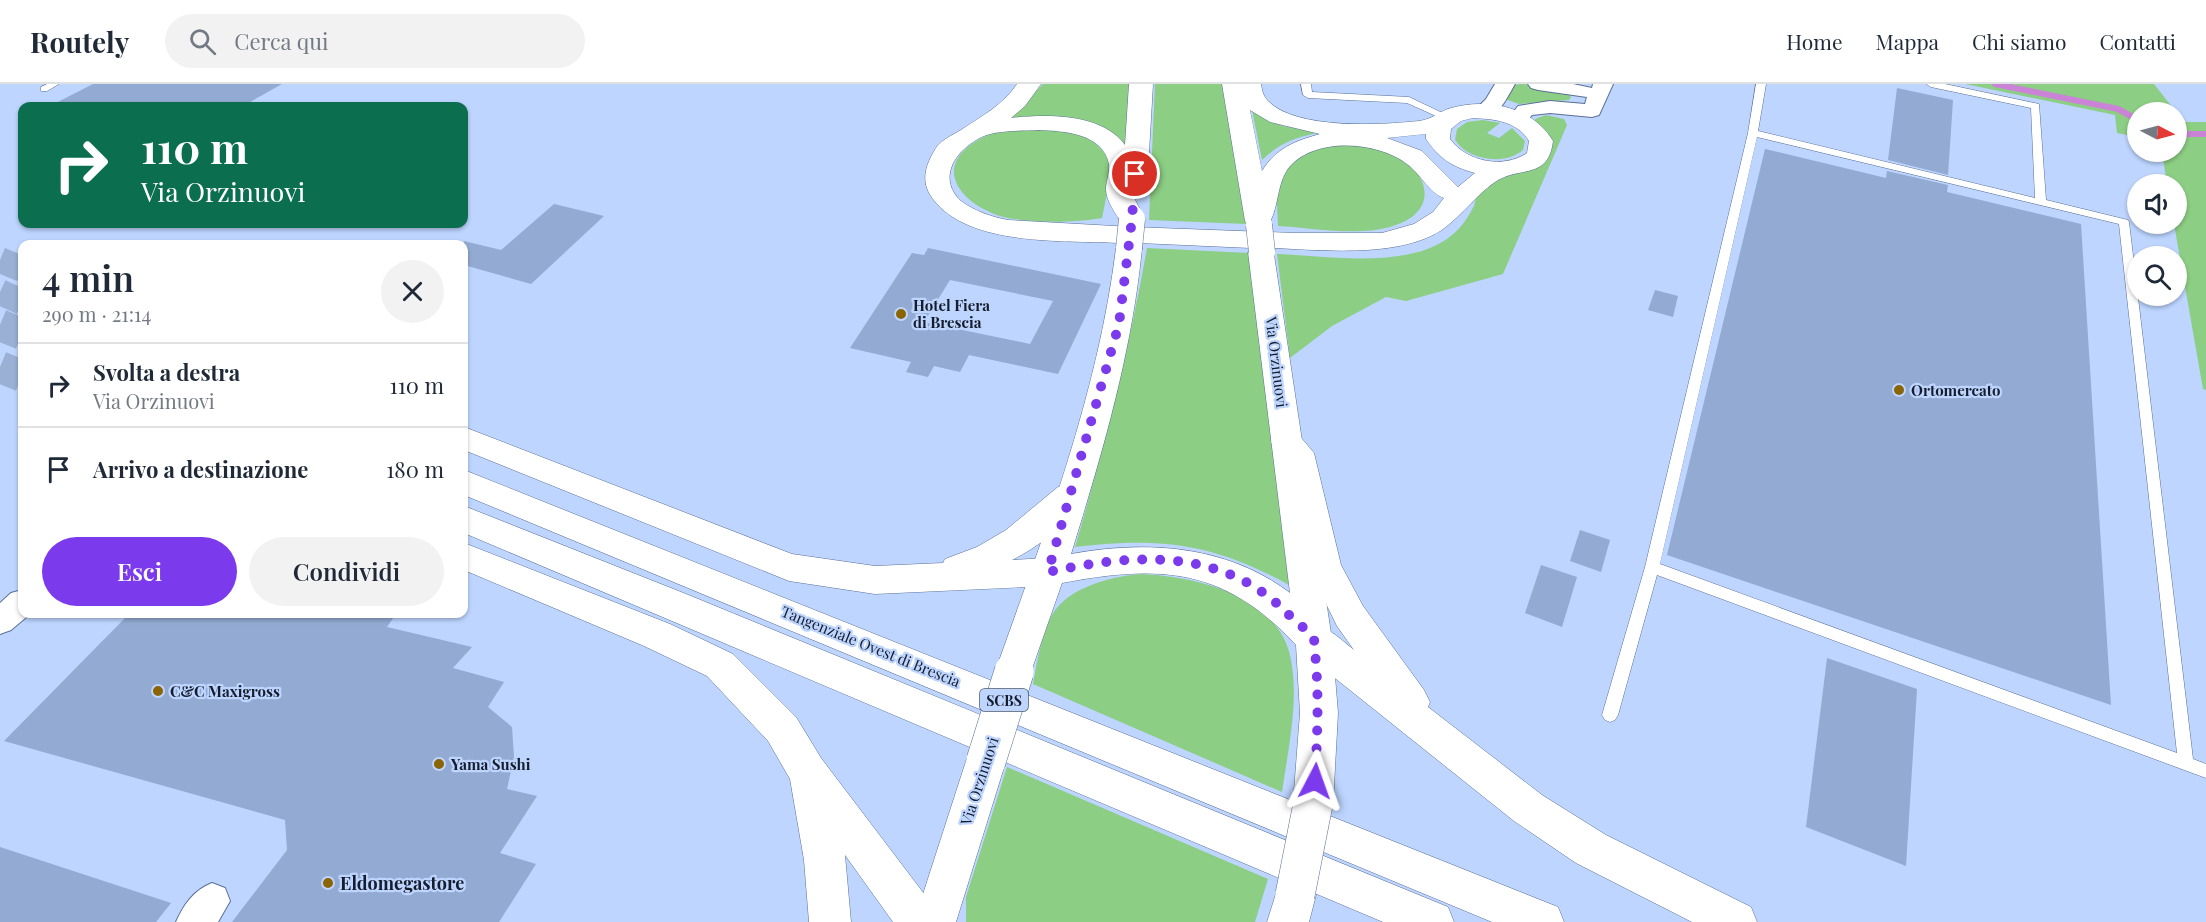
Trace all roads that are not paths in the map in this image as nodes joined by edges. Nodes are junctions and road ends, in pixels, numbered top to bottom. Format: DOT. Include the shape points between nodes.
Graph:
graph roads {
  1 [pos="54,84"];
  2 [pos="1029,84"];
  3 [pos="1141,84"];
  4 [pos="1234,84"];
  5 [pos="1249,84"];
  6 [pos="1306,84"];
  7 [pos="1504,84"];
  8 [pos="1538,84"];
  9 [pos="1761,84"];
  10 [pos="1931,84"];
  11 [pos="44,89"];
  12 [pos="1598,96"];
  13 [pos="1484,111"];
  14 [pos="1518,119"];
  15 [pos="978,130"];
  16 [pos="1753,133"];
  17 [pos="1446,136"];
  18 [pos="1362,140"];
  19 [pos="1514,167"];
  20 [pos="1448,200"];
  21 [pos="2041,203"];
  22 [pos="1132,219"];
  23 [pos="1260,233"];
  24 [pos="468,440"];
  25 [pos="1287,442"];
  26 [pos="468,484"];
  27 [pos="1070,496"];
  28 [pos="468,521"];
  29 [pos="468,558"];
  30 [pos="1652,567"];
  31 [pos="1048,572"];
  32 [pos="921,580"];
  33 [pos="18,605"];
  34 [pos="0,621"];
  35 [pos="1314,640"];
  36 [pos="1610,715"];
  37 [pos="1460,756"];
  38 [pos="2186,764"];
  39 [pos="807,771"];
  40 [pos="2206,771"];
  41 [pos="1292,909"];
  42 [pos="830,922"];
  43 [pos="919,922"];
  44 [pos="935,922"];
  45 [pos="1433,922"];
  46 [pos="1543,922"];
  47 [pos="1736,922"];
  1 -- 11 [label="lane"];
  2 -- 15 [label="main road" via="1017,101"];
  3 -- 22 [label="main road, Via Orzinuovi"];
  4 -- 23 [label="main road, Via Orzinuovi"];
  5 -- 17 [label="main road" via="1260,107 1289,121 1319,128 1416,130"];
  6 -- 17 [label="lane" via="1308,94 1409,100"];
  7 -- 13 [label="street" via="1494,103"];
  8 -- 12 [label="street"];
  9 -- 16 [label="lane"];
  10 -- 21 [label="lane" via="2036,106"];
  12 -- 14 [label="street" via="1565,106 1525,110"];
  13 -- 14 [label="main road"];
  13 -- 17 [label="main road" via="1462,113"];
  14 -- 19 [label="main road" via="1536,131 1542,147 1536,158"];
  15 -- 20 [label="main road" via="949,148 941,159 937,182 942,194 966,216 1008,228 1357,243 1403,237 1423,230 1442,217"];
  15 -- 22 [label="main road" via="1010,123 1049,122 1096,135 1119,157 1119,192"];
  16 -- 21 [label="lane"];
  16 -- 30 [label="lane"];
  17 -- 18 [label="main road"];
  17 -- 19 [label="main road" via="1481,167"];
  17 -- 20 [label="main road"];
  18 -- 20 [label="main road" via="1413,156 1426,166"];
  18 -- 23 [label="main road" via="1317,142 1289,154 1272,176"];
  19 -- 20 [label="main road" via="1488,175"];
  21 -- 38 [label="lane" via="2124,222"];
  22 -- 27 [label="main road, Via Orzinuovi, bridge" via="1119,324"];
  23 -- 25 [label="main road, Via Orzinuovi"];
  24 -- 32 [label="main road" via="789,567 875,580"];
  25 -- 35 [label="main road, Via Orzinuovi"];
  25 -- 37 [label="main road" via="1298,453 1324,565 1350,616 1413,705"];
  26 -- 46 [label="main road, Tangenziale Ovest di Brescia / SCBS"];
  27 -- 31 [label="main road, Via Orzinuovi"];
  27 -- 32 [label="main road" via="1023,539 985,560"];
  28 -- 45 [label="main road, SCBS"];
  29 -- 39 [label="main road" via="720,665 782,729"];
  30 -- 36 [label="lane"];
  30 -- 38 [label="lane"];
  31 -- 32 [label="main road"];
  31 -- 35 [label="main road" via="1125,558 1189,562 1221,570 1277,602"];
  31 -- 44 [label="main road, Via Orzinuovi, bridge"];
  33 -- 34 [label="street"];
  35 -- 37 [label="main road"];
  35 -- 41 [label="main road, Via Orzinuovi, bridge" via="1319,713 1313,804"];
  37 -- 47 [label="main road" via="1528,808 1591,849"];
  38 -- 40 [label="lane"];
  39 -- 42 [label="main road" via="825,860"];
  39 -- 43 [label="main road"];
}
